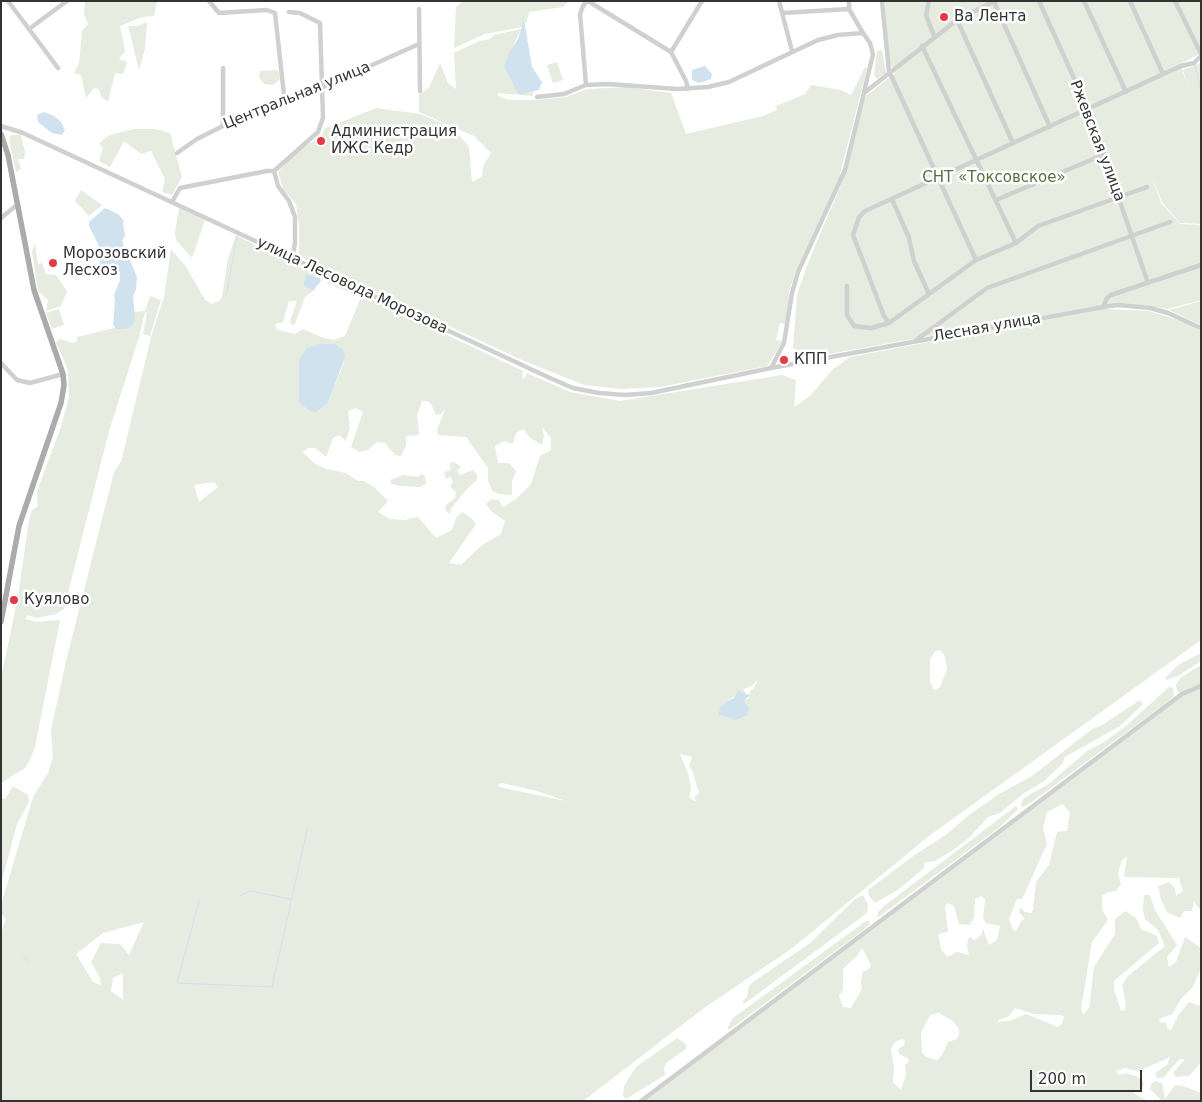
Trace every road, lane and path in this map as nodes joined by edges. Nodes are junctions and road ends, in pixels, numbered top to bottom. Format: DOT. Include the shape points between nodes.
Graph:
graph roads {
  1 [pos="8,1"];
  2 [pos="67,1"];
  3 [pos="209,1"];
  4 [pos="587,1"];
  5 [pos="779,1"];
  6 [pos="849,1"];
  7 [pos="882,1"];
  8 [pos="929,1"];
  9 [pos="1039,1"];
  10 [pos="1084,1"];
  11 [pos="1130,1"];
  12 [pos="1183,1"];
  13 [pos="701,2"];
  14 [pos="994,2"];
  15 [pos="1176,3"];
  16 [pos="419,9"];
  17 [pos="849,9"];
  18 [pos="289,12"];
  19 [pos="783,13"];
  20 [pos="957,20"];
  21 [pos="29,29"];
  22 [pos="863,33"];
  23 [pos="934,36"];
  24 [pos="420,44"];
  25 [pos="922,46"];
  26 [pos="792,51"];
  27 [pos="670,52"];
  28 [pos="1201,55"];
  29 [pos="58,68"];
  30 [pos="223,68"];
  31 [pos="889,71"];
  32 [pos="1163,74"];
  33 [pos="586,85"];
  34 [pos="322,87"];
  35 [pos="688,89"];
  36 [pos="420,91"];
  37 [pos="1126,92"];
  38 [pos="864,93"];
  39 [pos="537,97"];
  40 [pos="285,104"];
  41 [pos="1088,109"];
  42 [pos="1,126"];
  43 [pos="223,126"];
  44 [pos="1050,127"];
  45 [pos="13,130"];
  46 [pos="2,136"];
  47 [pos="1013,144"];
  48 [pos="177,153"];
  49 [pos="1105,154"];
  50 [pos="977,160"];
  51 [pos="274,172"];
  52 [pos="938,178"];
  53 [pos="1147,187"];
  54 [pos="1119,197"];
  55 [pos="892,199"];
  56 [pos="996,200"];
  57 [pos="172,202"];
  58 [pos="18,204"];
  59 [pos="1,218"];
  60 [pos="1170,222"];
  61 [pos="1132,236"];
  62 [pos="1016,243"];
  63 [pos="292,258"];
  64 [pos="976,260"];
  65 [pos="1201,265"];
  66 [pos="1148,283"];
  67 [pos="847,286"];
  68 [pos="929,294"];
  69 [pos="1103,307"];
  70 [pos="889,323"];
  71 [pos="1201,328"];
  72 [pos="914,341"];
  73 [pos="1,362"];
  74 [pos="771,368"];
  75 [pos="63,374"];
  76 [pos="1,622"];
  77 [pos="1201,686"];
  78 [pos="641,1101"];
  1 -- 21 [label="street"];
  2 -- 21 [label="street"];
  3 -- 40 [label="street" via="219,13 275,12"];
  4 -- 27 [label="street"];
  4 -- 33 [label="street" via="580,14"];
  5 -- 19 [label="street"];
  6 -- 17 [label="street"];
  7 -- 31 [label="street"];
  8 -- 23 [label="street" via="926,8 928,24"];
  9 -- 41 [label="street, Ржевская улица"];
  10 -- 37 [label="street"];
  11 -- 32 [label="street"];
  12 -- 15 [label="street"];
  13 -- 27 [label="street"];
  14 -- 20 [label="street"];
  14 -- 44 [label="street"];
  15 -- 28 [label="street"];
  16 -- 24 [label="street"];
  17 -- 19 [label="street"];
  17 -- 22 [label="street"];
  18 -- 34 [label="street" via="300,13 320,23"];
  19 -- 26 [label="street"];
  20 -- 23 [label="street"];
  20 -- 47 [label="street"];
  21 -- 29 [label="street"];
  22 -- 26 [label="street" via="818,40"];
  22 -- 38 [label="street" via="873,54"];
  23 -- 25 [label="street"];
  24 -- 34 [label="street, Центральная улица"];
  24 -- 36 [label="street"];
  25 -- 31 [label="street"];
  25 -- 50 [label="street"];
  26 -- 35 [label="street" via="729,82"];
  27 -- 35 [label="street"];
  28 -- 32 [label="street" via="1194,63"];
  30 -- 43 [label="street"];
  31 -- 38 [label="street"];
  31 -- 52 [label="street"];
  32 -- 37 [label="street"];
  33 -- 35 [label="street"];
  33 -- 39 [label="street" via="564,94"];
  34 -- 40 [label="street, Центральная улица"];
  34 -- 51 [label="street" via="323,118 318,132"];
  37 -- 41 [label="street"];
  38 -- 74 [label="street" via="845,170 798,272 784,343"];
  40 -- 43 [label="street, Центральная улица"];
  41 -- 44 [label="street"];
  41 -- 49 [label="street, Ржевская улица"];
  42 -- 45 [label="street, улица Лесовода Морозова"];
  43 -- 48 [label="street, Центральная улица"];
  44 -- 47 [label="street"];
  45 -- 46 [label="street"];
  45 -- 57 [label="street, улица Лесовода Морозова"];
  46 -- 58 [label="main road"];
  47 -- 50 [label="street"];
  49 -- 54 [label="street, Ржевская улица"];
  49 -- 56 [label="street"];
  50 -- 52 [label="street"];
  50 -- 56 [label="street"];
  51 -- 57 [label="street" via="180,188"];
  51 -- 63 [label="street" via="295,216"];
  52 -- 55 [label="street"];
  52 -- 64 [label="street"];
  53 -- 54 [label="street"];
  54 -- 61 [label="street, Ржевская улица"];
  54 -- 62 [label="street" via="1045,222"];
  55 -- 68 [label="street"];
  55 -- 70 [label="street" via="865,211 852,235"];
  56 -- 62 [label="street"];
  57 -- 63 [label="street, улица Лесовода Морозова"];
  58 -- 59 [label="street"];
  58 -- 75 [label="main road" via="37,300"];
  60 -- 61 [label="street"];
  61 -- 66 [label="street, Ржевская улица"];
  61 -- 72 [label="street" via="987,288"];
  62 -- 64 [label="street"];
  63 -- 74 [label="street, улица Лесовода Морозова" via="573,388 625,395"];
  64 -- 68 [label="street"];
  65 -- 66 [label="street"];
  66 -- 69 [label="street" via="1111,295"];
  67 -- 70 [label="street" via="847,315 854,326 871,328"];
  68 -- 70 [label="street"];
  69 -- 71 [label="street, Лесная улица" via="1150,308"];
  69 -- 72 [label="street, Лесная улица"];
  72 -- 74 [label="street, Лесная улица"];
  73 -- 75 [label="street" via="16,380 30,383"];
  75 -- 76 [label="main road" via="61,403 19,526"];
  77 -- 78 [label="street" via="1182,694"];
}
